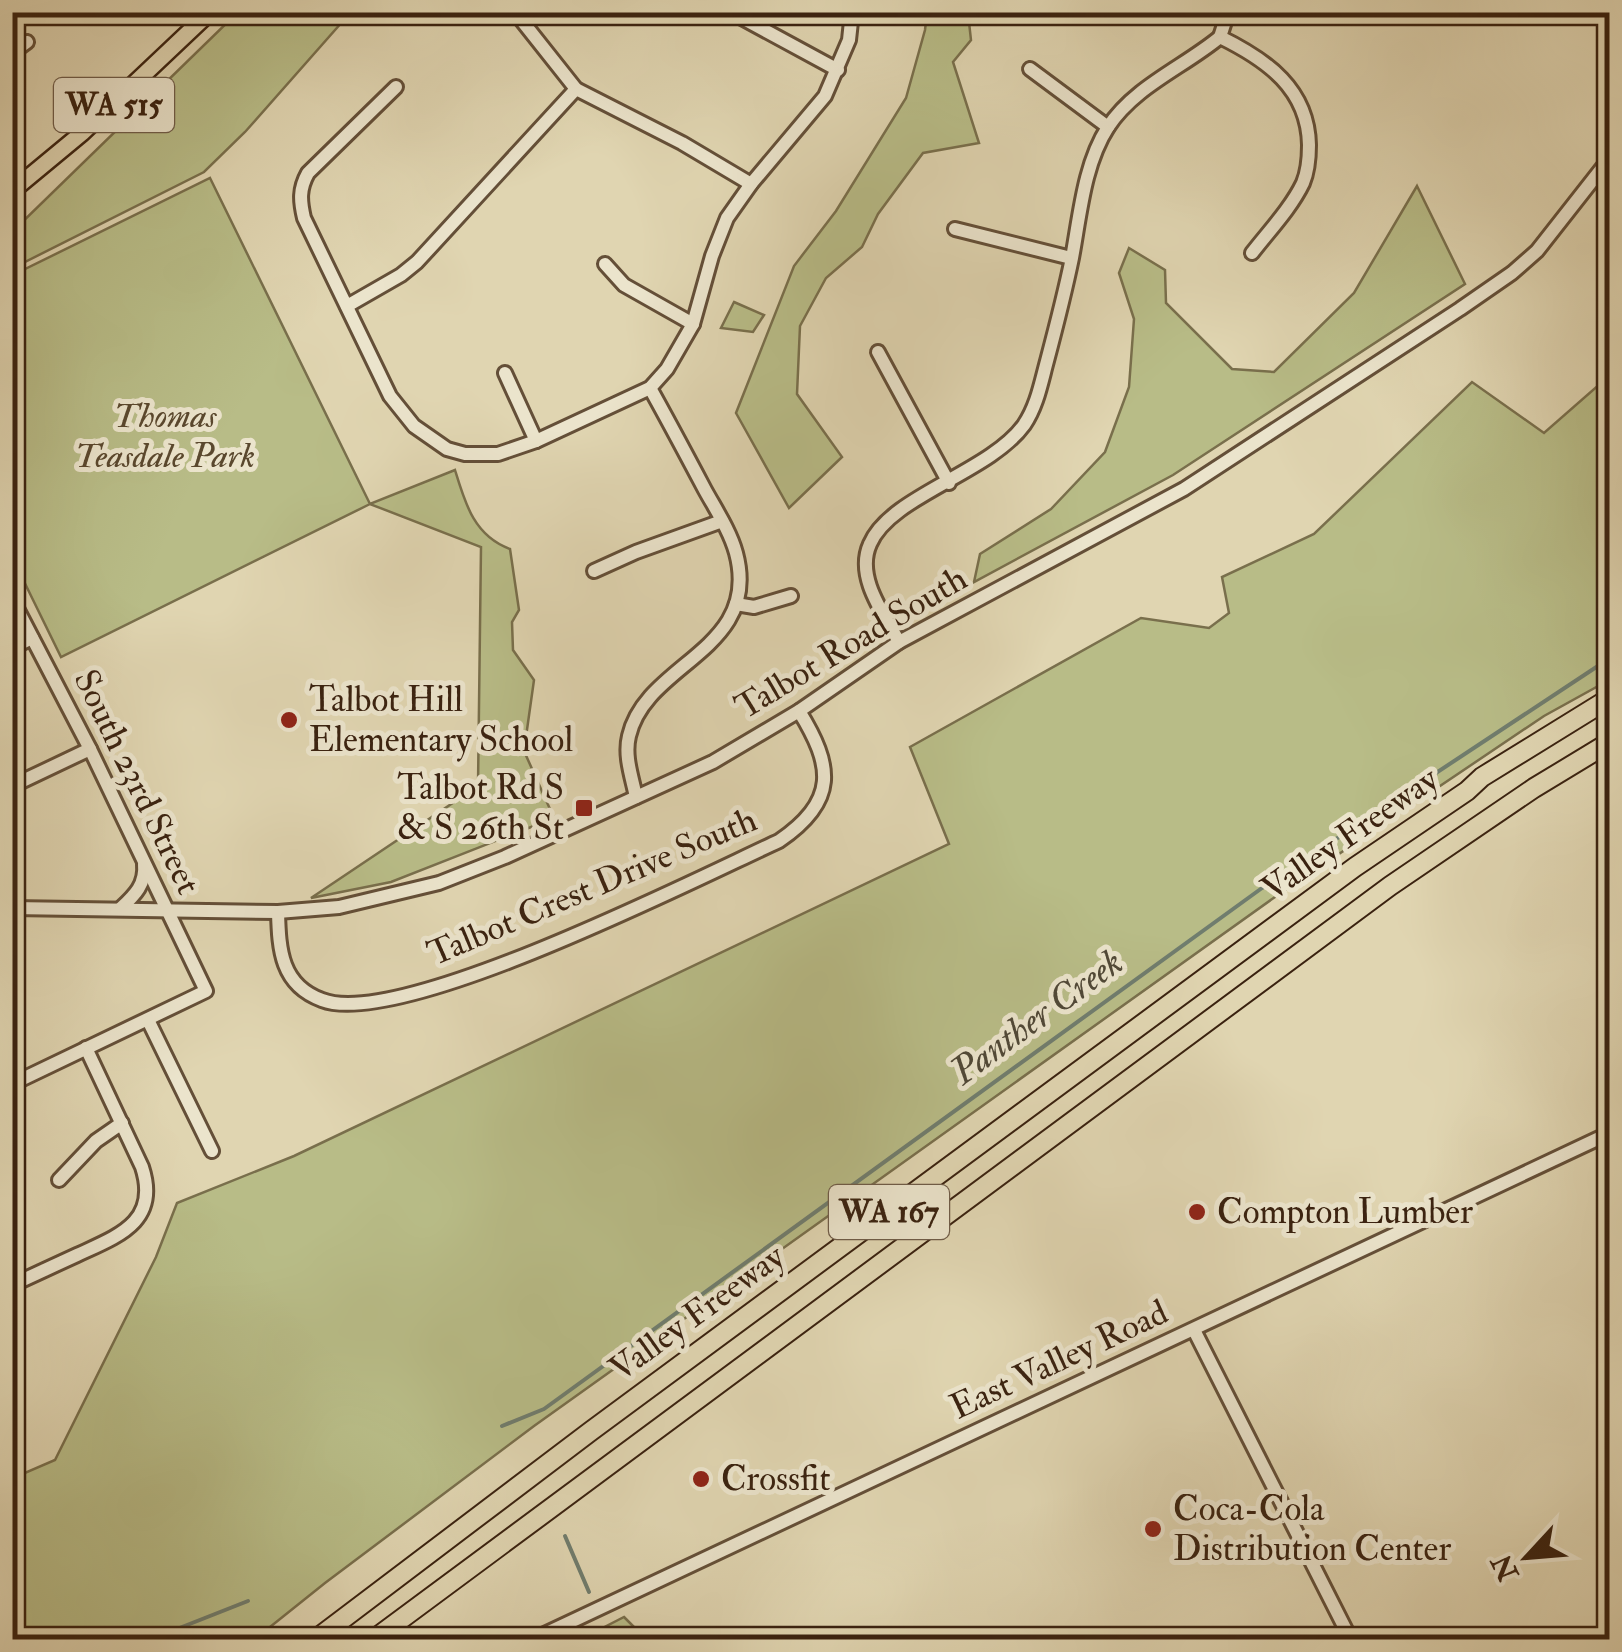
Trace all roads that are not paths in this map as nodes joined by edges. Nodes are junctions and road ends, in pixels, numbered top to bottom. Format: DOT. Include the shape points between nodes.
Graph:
graph roads {
  1 [pos="210,12"];
  2 [pos="514,12"];
  3 [pos="731,12"];
  4 [pos="852,12"];
  5 [pos="1228,12"];
  6 [pos="1220,37"];
  7 [pos="27,42"];
  8 [pos="12,53"];
  9 [pos="1030,69"];
  10 [pos="838,70"];
  11 [pos="396,87"];
  12 [pos="576,90"];
  13 [pos="1108,127"];
  14 [pos="1610,158"];
  15 [pos="750,184"];
  16 [pos="12,191"];
  17 [pos="956,229"];
  18 [pos="1252,253"];
  19 [pos="1072,258"];
  20 [pos="606,264"];
  21 [pos="347,306"];
  22 [pos="693,324"];
  23 [pos="878,352"];
  24 [pos="505,373"];
  25 [pos="650,388"];
  26 [pos="536,441"];
  27 [pos="949,482"];
  28 [pos="722,521"];
  29 [pos="594,571"];
  30 [pos="791,596"];
  31 [pos="12,599"];
  32 [pos="736,604"];
  33 [pos="32,638"];
  34 [pos="900,642"];
  35 [pos="12,648"];
  36 [pos="1610,698"];
  37 [pos="1610,708"];
  38 [pos="799,710"];
  39 [pos="1610,742"];
  40 [pos="90,750"];
  41 [pos="12,786"];
  42 [pos="1466,791"];
  43 [pos="636,797"];
  44 [pos="144,862"];
  45 [pos="12,908"];
  46 [pos="121,908"];
  47 [pos="166,908"];
  48 [pos="278,912"];
  49 [pos="148,1020"];
  50 [pos="86,1048"];
  51 [pos="12,1084"];
  52 [pos="122,1123"];
  53 [pos="1610,1133"];
  54 [pos="212,1151"];
  55 [pos="59,1180"];
  56 [pos="12,1285"];
  57 [pos="1194,1330"];
  58 [pos="315,1640"];
  59 [pos="373,1640"];
  60 [pos="532,1640"];
  61 [pos="1351,1640"];
  1 -- 16 [label="main road, WA 515"];
  2 -- 12 [label="street"];
  3 -- 10 [label="street"];
  4 -- 10 [label="street"];
  5 -- 6 [label="street"];
  6 -- 13 [label="street" via="1148,86"];
  6 -- 18 [label="street" via="1290,86 1308,128 1300,188"];
  7 -- 8 [label="street"];
  9 -- 13 [label="street"];
  10 -- 15 [label="street" via="825,96"];
  11 -- 21 [label="street" via="302,184 304,218"];
  12 -- 15 [label="street"];
  12 -- 21 [label="street" via="417,262"];
  13 -- 19 [label="street" via="1088,178"];
  14 -- 34 [label="street, Talbot Road South" via="1537,251 1460,309 1184,489"];
  15 -- 22 [label="street" via="727,218"];
  17 -- 19 [label="street"];
  19 -- 27 [label="street" via="1035,404 1023,427"];
  20 -- 22 [label="street" via="624,285"];
  21 -- 26 [label="street" via="390,396 414,426 447,450 498,454"];
  22 -- 25 [label="street"];
  23 -- 27 [label="street"];
  24 -- 26 [label="street"];
  25 -- 26 [label="street"];
  25 -- 28 [label="street"];
  27 -- 34 [label="street" via="890,516 866,556 867,574"];
  28 -- 29 [label="street"];
  28 -- 32 [label="street" via="736,552"];
  30 -- 32 [label="street" via="754,607"];
  31 -- 33 [label="street, South 23rd Street"];
  32 -- 43 [label="street" via="702,653 638,713 626,754"];
  33 -- 35 [label="street"];
  33 -- 40 [label="street, South 23rd Street"];
  34 -- 38 [label="street, Talbot Road South"];
  36 -- 42 [label="highway, Valley Freeway / WA 167"];
  37 -- 42 [label="highway" via="1492,782"];
  38 -- 43 [label="street, Talbot Road South" via="713,762"];
  38 -- 48 [label="street, Talbot Crest Drive South" via="824,759 826,781 796,830 464,980 385,999 324,1002 283,966"];
  39 -- 59 [label="highway, Valley Freeway / WA 167" via="1366,904"];
  40 -- 41 [label="street"];
  40 -- 44 [label="street, South 23rd Street"];
  42 -- 58 [label="highway, Valley Freeway / WA 167"];
  43 -- 48 [label="street, Talbot Road South" via="439,884 340,907"];
  44 -- 46 [label="street" via="137,894"];
  44 -- 47 [label="street, South 23rd Street"];
  45 -- 46 [label="street, Talbot Road South"];
  46 -- 47 [label="street, Talbot Road South"];
  47 -- 48 [label="street, Talbot Road South"];
  47 -- 49 [label="street, South 23rd Street" via="206,991"];
  49 -- 50 [label="street"];
  49 -- 54 [label="street"];
  50 -- 51 [label="street"];
  50 -- 52 [label="street"];
  52 -- 55 [label="street"];
  52 -- 56 [label="street" via="146,1181 136,1221 126,1232"];
  53 -- 57 [label="street, East Valley Road"];
  57 -- 60 [label="street, East Valley Road"];
  57 -- 61 [label="street"];
}
